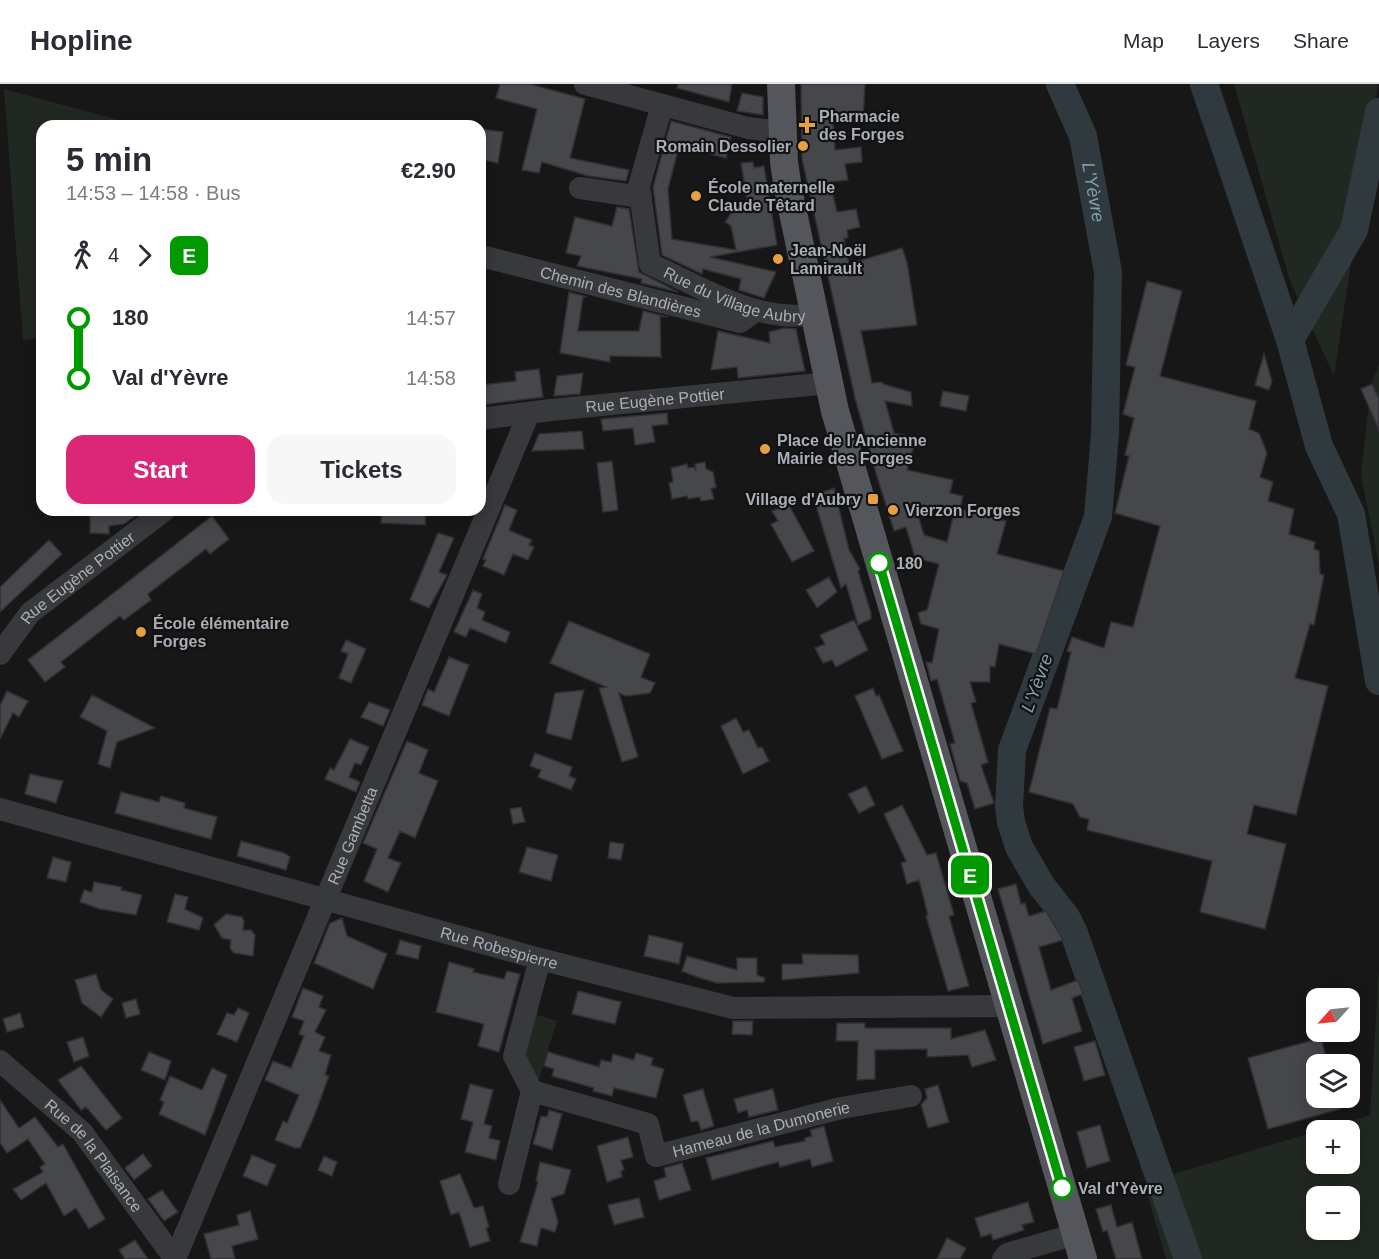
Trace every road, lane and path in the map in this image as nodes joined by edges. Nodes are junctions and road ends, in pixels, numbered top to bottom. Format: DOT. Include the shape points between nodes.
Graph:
graph roads {
  1 [pos="585,84"];
  2 [pos="782,84"];
  3 [pos="662,105"];
  4 [pos="782,132"];
  5 [pos="580,188"];
  6 [pos="641,197"];
  7 [pos="486,258"];
  8 [pos="754,312"];
  9 [pos="815,314"];
  10 [pos="830,383"];
  11 [pos="529,413"];
  12 [pos="486,418"];
  13 [pos="157,516"];
  14 [pos="486,516"];
  15 [pos="486,516"];
  16 [pos="0,654"];
  17 [pos="0,809"];
  18 [pos="326,898"];
  19 [pos="540,958"];
  20 [pos="1009,1006"];
  21 [pos="0,1061"];
  22 [pos="532,1091"];
  23 [pos="911,1096"];
  24 [pos="509,1184"];
  25 [pos="1079,1246"];
  26 [pos="175,1259"];
  27 [pos="1003,1259"];
  1 -- 3 [label="street"];
  2 -- 4 [label="main road"];
  3 -- 4 [label="street" via="748,128"];
  3 -- 6 [label="street, Rue du Village Aubry" via="639,186"];
  4 -- 9 [label="main road" via="788,189"];
  5 -- 6 [label="street"];
  6 -- 8 [label="street, Rue du Village Aubry" via="650,264"];
  7 -- 8 [label="street, Chemin des Blandières" via="740,322"];
  8 -- 9 [label="street, Rue du Village Aubry"];
  9 -- 10 [label="main road"];
  10 -- 11 [label="street, Rue Eugène Pottier"];
  10 -- 20 [label="main road"];
  11 -- 12 [label="street, Rue Eugène Pottier"];
  11 -- 14 [label="street, Rue Gambetta"];
  13 -- 16 [label="street, Rue Eugène Pottier" via="30,613"];
  15 -- 18 [label="street, Rue Gambetta"];
  17 -- 18 [label="street, Rue Robespierre"];
  18 -- 19 [label="street, Rue Robespierre"];
  18 -- 26 [label="street, Rue Gambetta"];
  19 -- 20 [label="street, Rue Robespierre" via="733,1008"];
  19 -- 22 [label="street" via="514,1056"];
  20 -- 25 [label="main road"];
  21 -- 26 [label="street, Rue de la Plaisance" via="82,1132"];
  22 -- 23 [label="street, Hameau de la Dumonerie" via="648,1124 656,1156 842,1108"];
  22 -- 24 [label="street"];
  25 -- 27 [label="street" via="1007,1254"];
}
